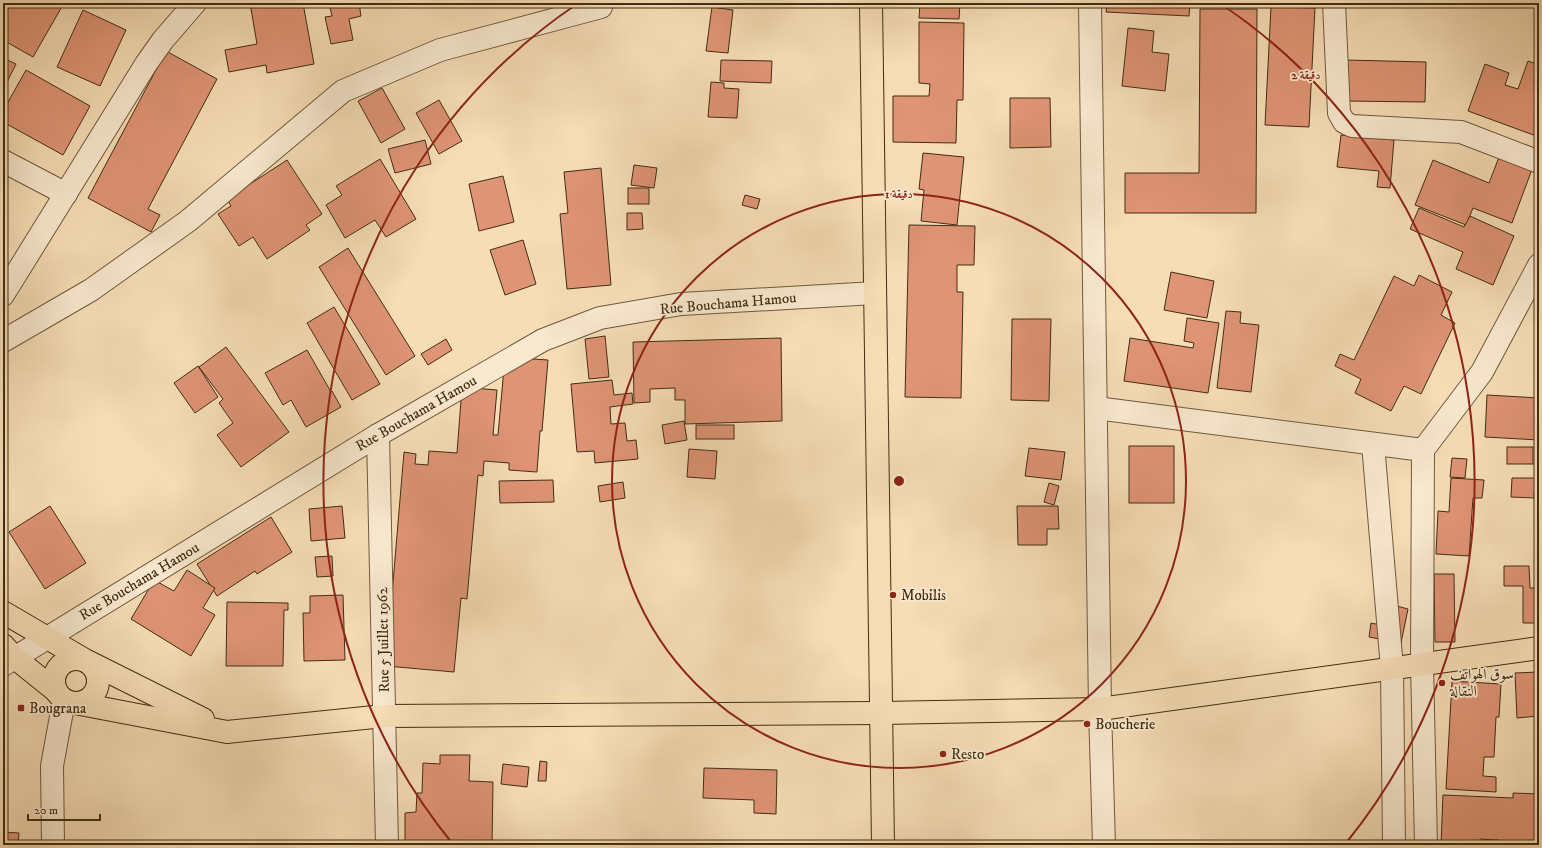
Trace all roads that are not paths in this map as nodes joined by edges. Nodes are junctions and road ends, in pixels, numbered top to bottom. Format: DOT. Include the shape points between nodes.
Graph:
graph roads {
  1 [pos="195,3"];
  2 [pos="600,3"];
  3 [pos="871,3"];
  4 [pos="1090,3"];
  5 [pos="1334,3"];
  6 [pos="3,161"];
  7 [pos="1539,162"];
  8 [pos="66,194"];
  9 [pos="1539,265"];
  10 [pos="875,293"];
  11 [pos="3,295"];
  12 [pos="3,341"];
  13 [pos="1096,408"];
  14 [pos="378,435"];
  15 [pos="1373,444"];
  16 [pos="1423,450"];
  17 [pos="3,612"];
  18 [pos="47,638"];
  19 [pos="1539,648"];
  20 [pos="7,656"];
  21 [pos="85,660"];
  22 [pos="1422,664"];
  23 [pos="1392,668"];
  24 [pos="65,698"];
  25 [pos="1100,709"];
  26 [pos="881,713"];
  27 [pos="384,716"];
  28 [pos="227,732"];
  29 [pos="53,845"];
  30 [pos="387,845"];
  31 [pos="883,845"];
  32 [pos="1104,845"];
  33 [pos="1394,845"];
  34 [pos="1426,845"];
  1 -- 8 [label="street" via="146,64"];
  2 -- 12 [label="street" via="601,7 440,50 343,91 188,221 90,290"];
  3 -- 10 [label="main road"];
  4 -- 13 [label="street"];
  5 -- 7 [label="street" via="1339,113 1344,122 1352,126 1461,132"];
  6 -- 8 [label="street"];
  8 -- 11 [label="street"];
  9 -- 16 [label="street" via="1482,372"];
  10 -- 14 [label="street, Rue Bouchama Hamou" via="681,304 600,318 543,340"];
  10 -- 26 [label="main road"];
  13 -- 15 [label="street"];
  13 -- 25 [label="street"];
  14 -- 18 [label="street, Rue Bouchama Hamou"];
  14 -- 27 [label="street, Rue 5 Juillet 1962"];
  15 -- 16 [label="street"];
  15 -- 23 [label="street"];
  16 -- 22 [label="street"];
  17 -- 18 [label="main road"];
  18 -- 20 [label="street, Rue Bouchama Hamou"];
  18 -- 21 [label="main road"];
  19 -- 22 [label="main road"];
  20 -- 24 [label="main road"];
  21 -- 24 [label="main road" via="71,659 57,669 53,679"];
  21 -- 24 [label="main road" via="97,670 98,686 95,693 88,700"];
  21 -- 28 [label="main road"];
  22 -- 23 [label="main road"];
  22 -- 34 [label="street"];
  23 -- 25 [label="main road"];
  23 -- 33 [label="street"];
  24 -- 28 [label="main road"];
  24 -- 29 [label="street" via="52,766"];
  25 -- 26 [label="main road"];
  25 -- 32 [label="street"];
  26 -- 27 [label="main road"];
  26 -- 31 [label="main road"];
  27 -- 28 [label="main road"];
  27 -- 30 [label="street, Rue 5 Juillet 1962"];
}
